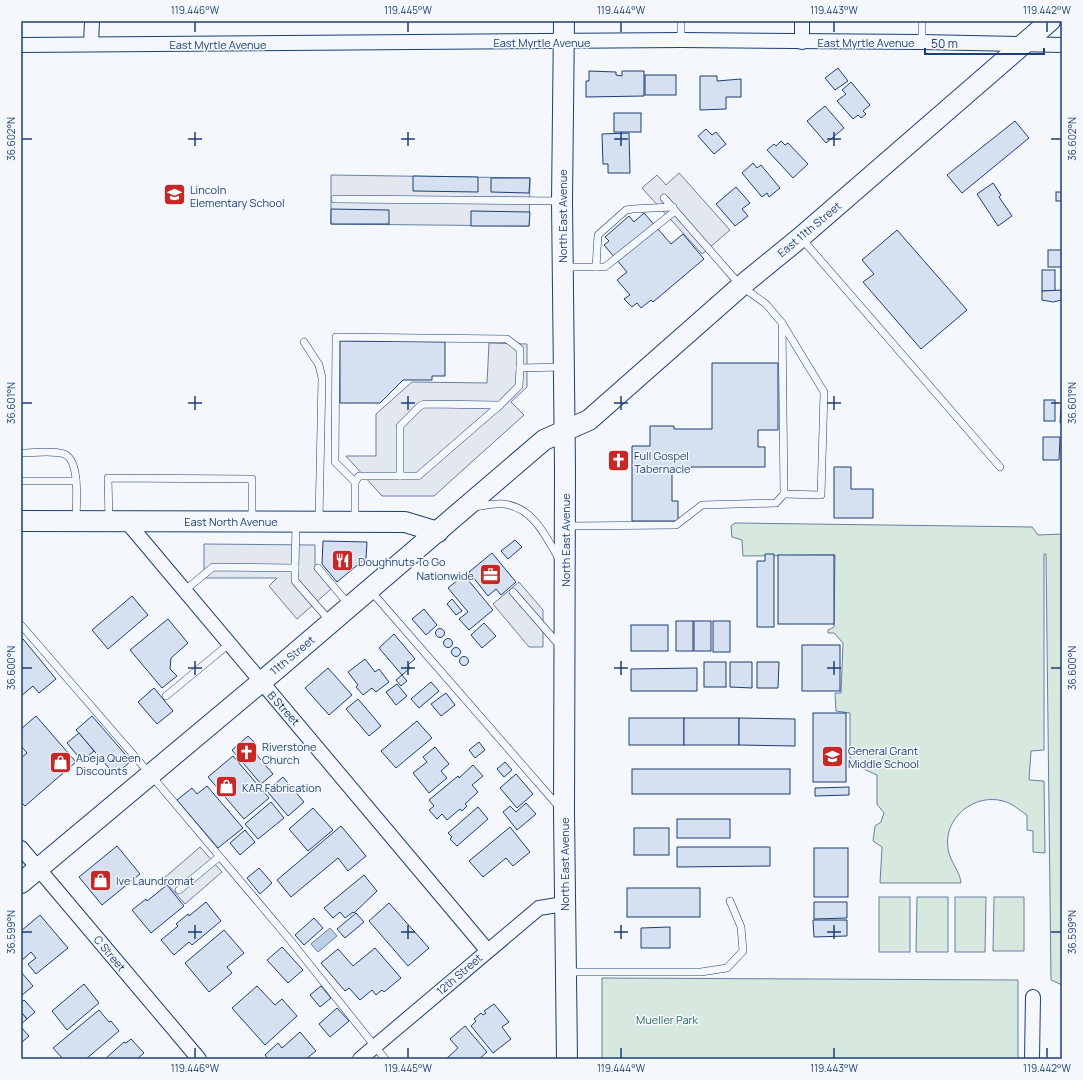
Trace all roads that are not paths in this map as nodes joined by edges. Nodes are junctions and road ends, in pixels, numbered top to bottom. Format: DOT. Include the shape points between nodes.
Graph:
graph roads {
  1 [pos="92,21"];
  2 [pos="564,21"];
  3 [pos="681,21"];
  4 [pos="802,21"];
  5 [pos="922,21"];
  6 [pos="1050,21"];
  7 [pos="681,40"];
  8 [pos="563,42"];
  9 [pos="802,42"];
  10 [pos="922,42"];
  11 [pos="91,44"];
  12 [pos="21,45"];
  13 [pos="1024,45"];
  14 [pos="1062,45"];
  15 [pos="664,198"];
  16 [pos="335,199"];
  17 [pos="562,201"];
  18 [pos="674,209"];
  19 [pos="801,237"];
  20 [pos="563,267"];
  21 [pos="596,267"];
  22 [pos="741,286"];
  23 [pos="782,323"];
  24 [pos="304,342"];
  25 [pos="564,367"];
  26 [pos="520,368"];
  27 [pos="500,404"];
  28 [pos="565,431"];
  29 [pos="21,453"];
  30 [pos="1000,467"];
  31 [pos="400,476"];
  32 [pos="21,481"];
  33 [pos="76,481"];
  34 [pos="355,482"];
  35 [pos="784,494"];
  36 [pos="467,507"];
  37 [pos="252,520"];
  38 [pos="296,520"];
  39 [pos="319,520"];
  40 [pos="355,520"];
  41 [pos="21,521"];
  42 [pos="76,521"];
  43 [pos="118,521"];
  44 [pos="565,526"];
  45 [pos="438,532"];
  46 [pos="295,568"];
  47 [pos="318,568"];
  48 [pos="565,570"];
  49 [pos="370,590"];
  50 [pos="184,591"];
  51 [pos="513,592"];
  52 [pos="350,606"];
  53 [pos="332,622"];
  54 [pos="21,626"];
  55 [pos="229,644"];
  56 [pos="565,652"];
  57 [pos="260,682"];
  58 [pos="166,696"];
  59 [pos="150,774"];
  60 [pos="564,812"];
  61 [pos="21,848"];
  62 [pos="219,857"];
  63 [pos="38,868"];
  64 [pos="21,883"];
  65 [pos="179,890"];
  66 [pos="730,901"];
  67 [pos="564,904"];
  68 [pos="487,950"];
  69 [pos="566,972"];
  70 [pos="1033,997"];
  71 [pos="375,1047"];
  72 [pos="199,1059"];
  73 [pos="360,1059"];
  74 [pos="385,1059"];
  75 [pos="567,1059"];
  76 [pos="1032,1059"];
  1 -- 11 [label="street"];
  2 -- 8 [label="street, North East Avenue"];
  3 -- 7 [label="lane"];
  4 -- 9 [label="street"];
  5 -- 10 [label="lane"];
  6 -- 13 [label="street, East 11th Street"];
  7 -- 8 [label="street, East Myrtle Avenue"];
  7 -- 9 [label="street, East Myrtle Avenue"];
  8 -- 11 [label="street, East Myrtle Avenue"];
  8 -- 17 [label="street, North East Avenue"];
  9 -- 10 [label="street, East Myrtle Avenue"];
  10 -- 13 [label="street, East Myrtle Avenue"];
  11 -- 12 [label="street, East Myrtle Avenue"];
  13 -- 14 [label="street, East Myrtle Avenue"];
  13 -- 19 [label="street, East 11th Street"];
  15 -- 18 [label="lane"];
  16 -- 17 [label="lane"];
  17 -- 20 [label="street, North East Avenue"];
  18 -- 21 [label="lane" via="609,265"];
  18 -- 21 [label="lane" via="626,210 598,235"];
  18 -- 22 [label="lane"];
  19 -- 22 [label="street, East 11th Street"];
  19 -- 30 [label="lane"];
  20 -- 21 [label="lane"];
  20 -- 25 [label="street, North East Avenue"];
  22 -- 23 [label="lane" via="766,304"];
  22 -- 28 [label="street, East 11th Street" via="590,420"];
  23 -- 35 [label="lane"];
  23 -- 35 [label="lane" via="824,392 821,495"];
  24 -- 39 [label="lane" via="319,365 322,378"];
  25 -- 26 [label="lane"];
  25 -- 28 [label="street, North East Avenue"];
  26 -- 27 [label="lane" via="519,386"];
  26 -- 34 [label="lane" via="520,349 507,339 336,337 335,462"];
  27 -- 31 [label="lane" via="418,476"];
  27 -- 31 [label="lane" via="420,406 400,426"];
  28 -- 36 [label="street, 11th Street" via="544,440"];
  28 -- 44 [label="street, North East Avenue"];
  29 -- 33 [label="lane" via="59,453 69,457 75,465"];
  31 -- 34 [label="lane" via="359,476"];
  32 -- 33 [label="lane"];
  33 -- 42 [label="lane"];
  34 -- 40 [label="lane"];
  35 -- 44 [label="lane" via="776,503 702,505 676,525"];
  36 -- 45 [label="street, 11th Street"];
  36 -- 48 [label="lane" via="504,504 521,509 537,522"];
  37 -- 38 [label="street, East North Avenue"];
  37 -- 43 [label="street, East North Avenue"];
  37 -- 43 [label="lane" via="252,479 108,478"];
  38 -- 39 [label="street, East North Avenue"];
  38 -- 46 [label="lane"];
  39 -- 40 [label="street, East North Avenue"];
  40 -- 45 [label="street, East North Avenue" via="405,522"];
  41 -- 42 [label="street, East North Avenue"];
  42 -- 43 [label="street, East North Avenue"];
  43 -- 50 [label="street, B Street"];
  44 -- 48 [label="street, North East Avenue"];
  45 -- 49 [label="street, 11th Street"];
  46 -- 50 [label="lane" via="213,567"];
  46 -- 53 [label="lane" via="295,581"];
  47 -- 52 [label="lane"];
  48 -- 56 [label="street, North East Avenue"];
  49 -- 52 [label="street, 11th Street"];
  49 -- 60 [label="lane"];
  50 -- 55 [label="street, B Street"];
  51 -- 56 [label="lane"];
  52 -- 53 [label="street, 11th Street"];
  53 -- 57 [label="street, 11th Street"];
  54 -- 59 [label="lane"];
  55 -- 57 [label="street, B Street"];
  55 -- 58 [label="lane"];
  56 -- 60 [label="street, North East Avenue"];
  57 -- 59 [label="street, 11th Street"];
  57 -- 68 [label="street, B Street" via="281,703"];
  59 -- 62 [label="lane"];
  59 -- 63 [label="street, 11th Street"];
  60 -- 67 [label="street, North East Avenue"];
  61 -- 63 [label="street, C Street"];
  62 -- 65 [label="lane"];
  62 -- 71 [label="lane"];
  63 -- 64 [label="street, 11th Street"];
  63 -- 72 [label="street, C Street"];
  66 -- 69 [label="lane" via="741,927 744,951 727,968 701,972"];
  67 -- 68 [label="street, 12th Street" via="538,908"];
  67 -- 69 [label="street, North East Avenue"];
  68 -- 71 [label="street, 12th Street"];
  69 -- 75 [label="street, North East Avenue"];
  70 -- 76 [label="street"];
  71 -- 73 [label="street, 12th Street"];
  71 -- 74 [label="lane"];
}
